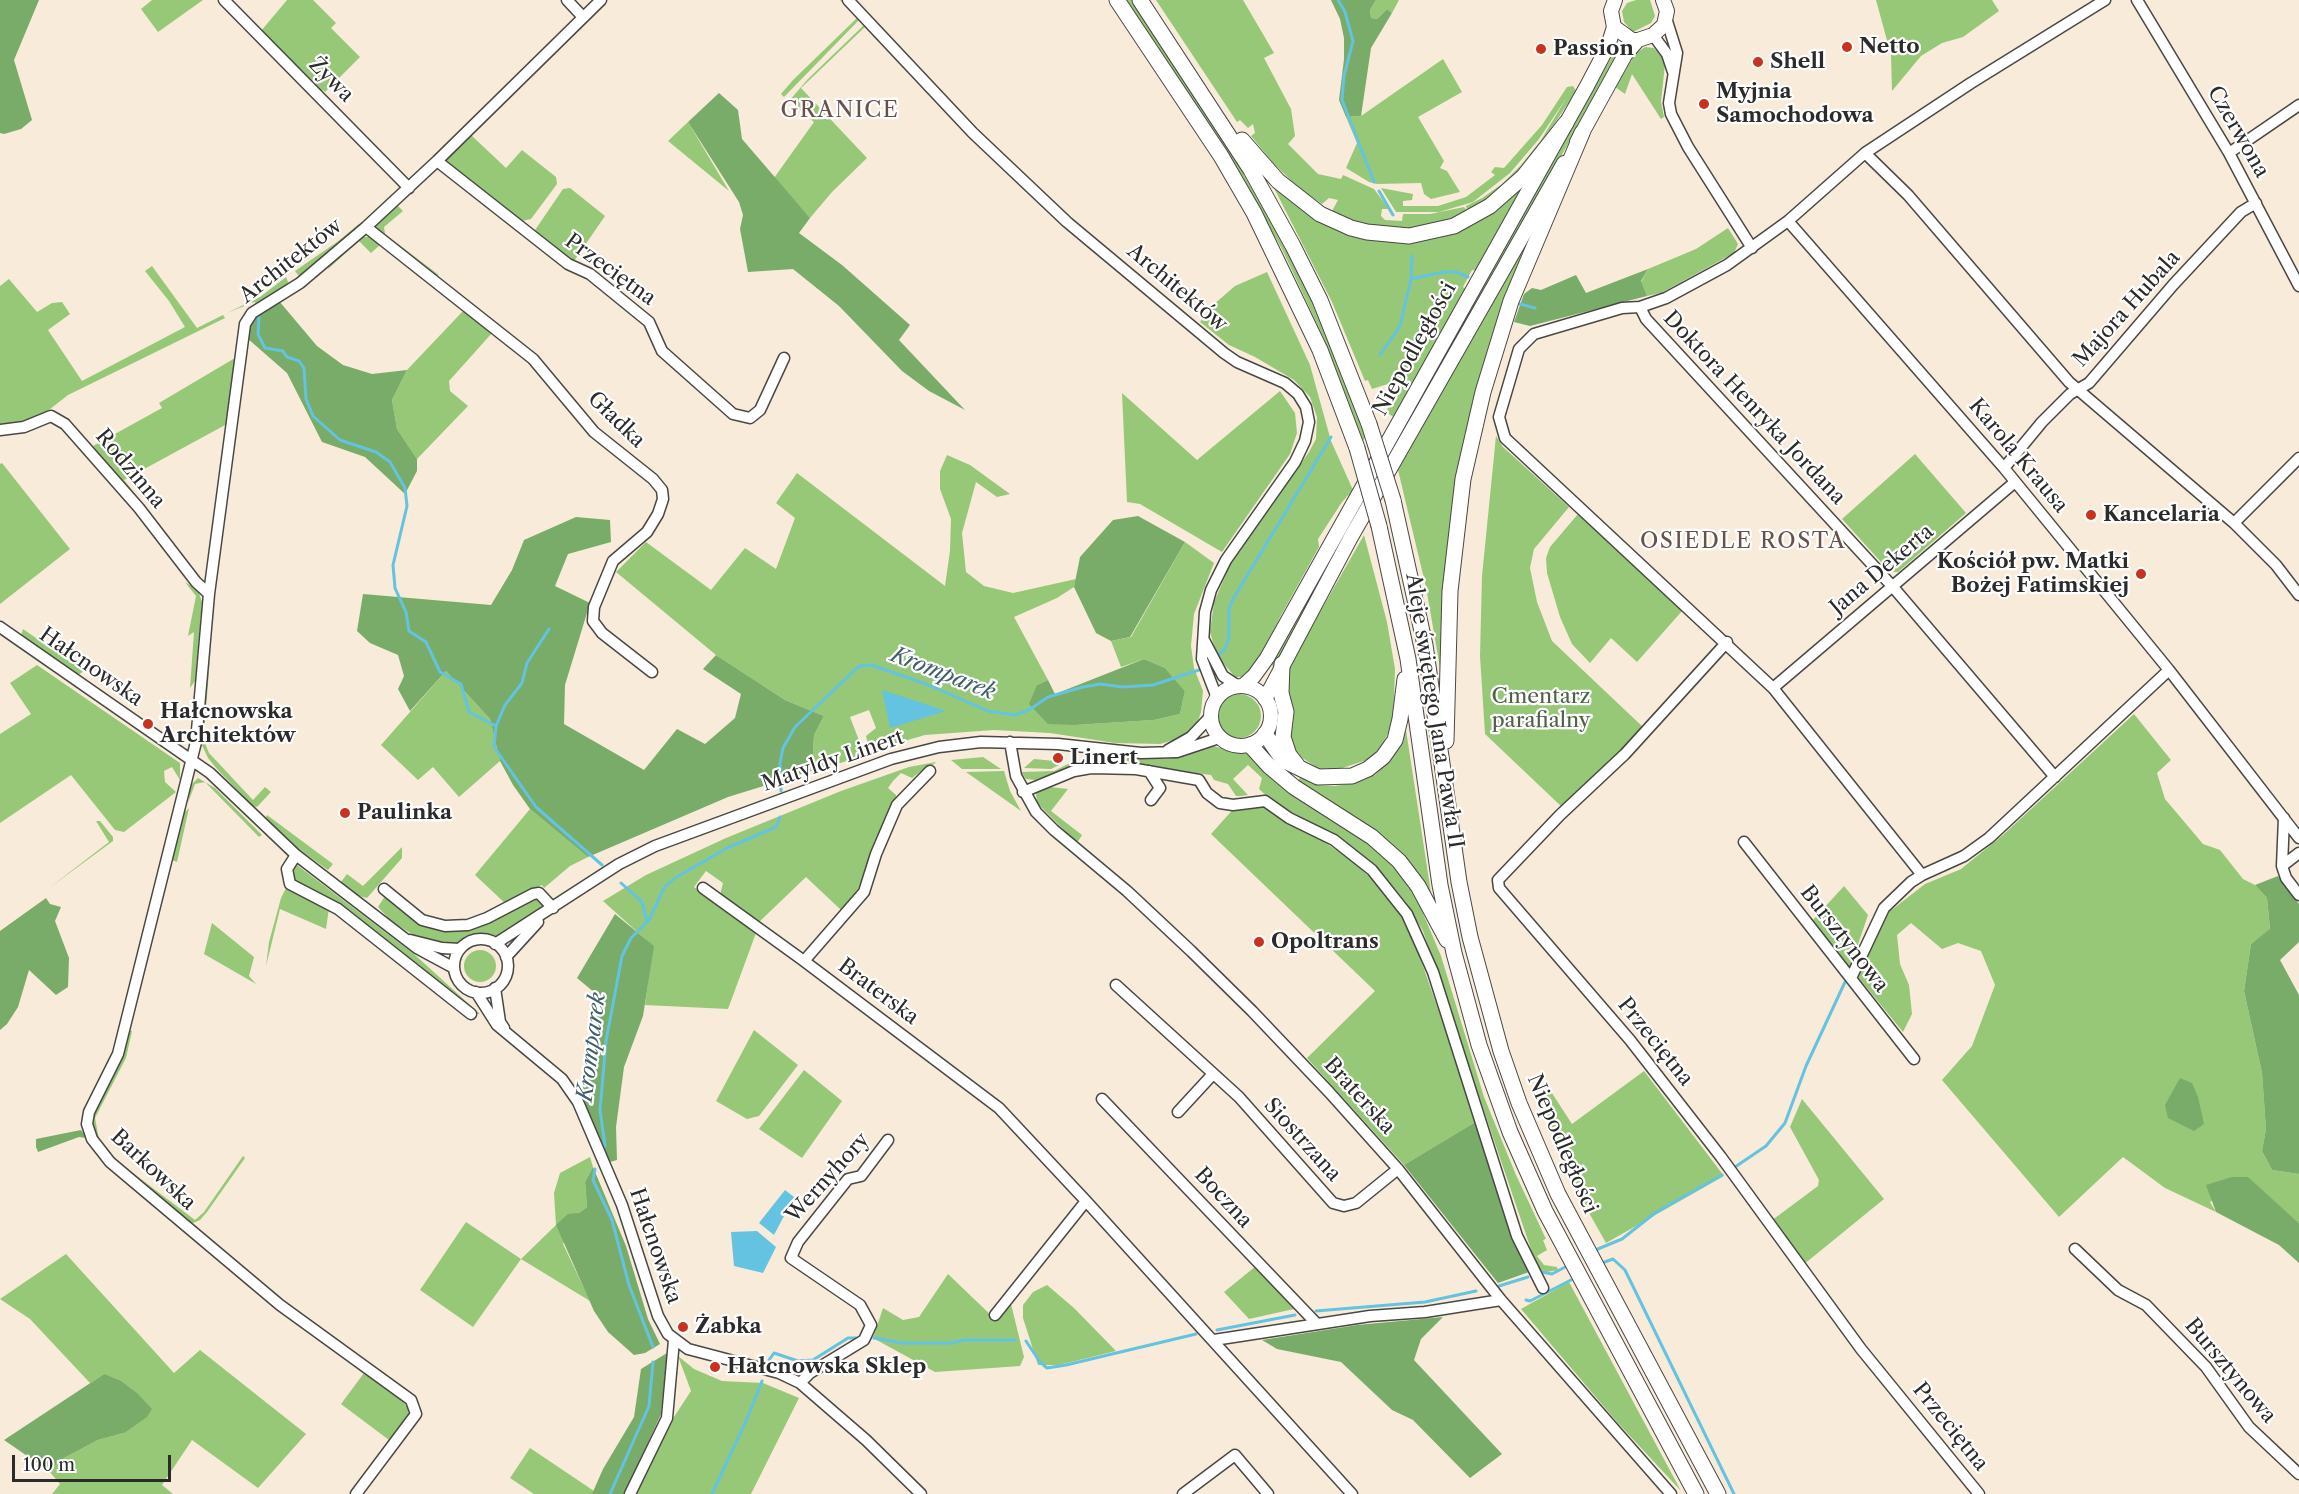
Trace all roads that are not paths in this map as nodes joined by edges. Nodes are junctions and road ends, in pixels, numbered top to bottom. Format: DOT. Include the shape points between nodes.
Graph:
graph roads {
  1 [pos="224,0"];
  2 [pos="567,0"];
  3 [pos="601,0"];
  4 [pos="848,0"];
  5 [pos="1117,0"];
  6 [pos="1140,0"];
  7 [pos="2105,0"];
  8 [pos="2137,0"];
  9 [pos="1665,1"];
  10 [pos="1610,4"];
  11 [pos="583,17"];
  12 [pos="1666,18"];
  13 [pos="1614,27"];
  14 [pos="1653,35"];
  15 [pos="1638,40"];
  16 [pos="1673,73"];
  17 [pos="1205,98"];
  18 [pos="2299,105"];
  19 [pos="1566,123"];
  20 [pos="1582,133"];
  21 [pos="1865,153"];
  22 [pos="2229,153"];
  23 [pos="437,161"];
  24 [pos="409,188"];
  25 [pos="2256,203"];
  26 [pos="1788,220"];
  27 [pos="366,227"];
  28 [pos="1752,248"];
  29 [pos="2299,286"];
  30 [pos="1640,307"];
  31 [pos="784,358"];
  32 [pos="2079,390"];
  33 [pos="0,430"];
  34 [pos="2299,458"];
  35 [pos="2004,468"];
  36 [pos="2015,482"];
  37 [pos="2234,523"];
  38 [pos="1893,587"];
  39 [pos="209,594"];
  40 [pos="2299,595"];
  41 [pos="0,627"];
  42 [pos="1203,637"];
  43 [pos="1727,642"];
  44 [pos="1408,659"];
  45 [pos="1282,664"];
  46 [pos="2169,670"];
  47 [pos="652,672"];
  48 [pos="1240,686"];
  49 [pos="1773,688"];
  50 [pos="1217,698"];
  51 [pos="1265,699"];
  52 [pos="1210,717"];
  53 [pos="1265,734"];
  54 [pos="1219,738"];
  55 [pos="1010,742"];
  56 [pos="1250,745"];
  57 [pos="1162,752"];
  58 [pos="192,760"];
  59 [pos="1301,770"];
  60 [pos="930,771"];
  61 [pos="1149,771"];
  62 [pos="2055,777"];
  63 [pos="1053,780"];
  64 [pos="1072,782"];
  65 [pos="1444,783"];
  66 [pos="1023,792"];
  67 [pos="1152,800"];
  68 [pos="2284,818"];
  69 [pos="2299,837"];
  70 [pos="1744,842"];
  71 [pos="2299,853"];
  72 [pos="296,855"];
  73 [pos="2282,866"];
  74 [pos="1922,875"];
  75 [pos="703,888"];
  76 [pos="384,889"];
  77 [pos="2299,895"];
  78 [pos="553,908"];
  79 [pos="543,915"];
  80 [pos="408,939"];
  81 [pos="495,944"];
  82 [pos="460,949"];
  83 [pos="1454,953"];
  84 [pos="506,957"];
  85 [pos="804,961"];
  86 [pos="454,968"];
  87 [pos="1851,978"];
  88 [pos="1116,985"];
  89 [pos="495,988"];
  90 [pos="476,993"];
  91 [pos="471,1014"];
  92 [pos="513,1040"];
  93 [pos="1914,1059"];
  94 [pos="1213,1074"];
  95 [pos="1102,1099"];
  96 [pos="1178,1112"];
  97 [pos="888,1140"];
  98 [pos="1398,1169"];
  99 [pos="1086,1200"];
  100 [pos="2075,1249"];
  101 [pos="1543,1288"];
  102 [pos="1501,1300"];
  103 [pos="996,1315"];
  104 [pos="1317,1324"];
  105 [pos="674,1340"];
  106 [pos="1214,1340"];
  107 [pos="800,1383"];
  108 [pos="2299,1473"];
  109 [pos="356,1494"];
  110 [pos="630,1494"];
  111 [pos="921,1494"];
  112 [pos="1183,1494"];
  113 [pos="1268,1494"];
  114 [pos="1352,1494"];
  115 [pos="1671,1494"];
  116 [pos="1696,1494"];
  117 [pos="1718,1494"];
  118 [pos="1979,1494"];
  1 -- 24 [label="street, Żywa"];
  2 -- 11 [label="street"];
  3 -- 11 [label="street, Architektów"];
  4 -- 42 [label="street, Architektów" via="973,133 1067,222 1224,353 1285,383 1306,407 1309,422 1305,441 1295,462 1226,560 1211,590"];
  5 -- 44 [label="highway, Aleje świętego Jana Pawła II, bridge" via="1221,156 1260,223 1320,350 1357,448 1379,526"];
  6 -- 17 [label="highway, Aleje świętego Jana Pawła II"];
  7 -- 21 [label="street"];
  8 -- 22 [label="street, Czerwona"];
  9 -- 12 [label="main road"];
  10 -- 13 [label="main road"];
  11 -- 23 [label="street, Architektów"];
  12 -- 14 [label="main road"];
  12 -- 16 [label="street" via="1677,53"];
  13 -- 15 [label="main road"];
  13 -- 19 [label="main road, Niepodległości" via="1608,46"];
  14 -- 15 [label="main road"];
  14 -- 16 [label="street" via="1667,54"];
  15 -- 20 [label="main road, Niepodległości" via="1625,55"];
  16 -- 28 [label="street" via="1669,103 1676,127"];
  17 -- 19 [label="highway" via="1265,168 1307,205 1351,228 1393,236 1438,231 1479,214 1519,181"];
  17 -- 65 [label="highway, Aleje świętego Jana Pawła II, bridge" via="1293,246 1320,300 1369,424 1393,500 1425,645"];
  18 -- 22 [label="street"];
  19 -- 48 [label="main road, Niepodległości" via="1267,658 1254,676"];
  20 -- 45 [label="main road, Niepodległości"];
  20 -- 65 [label="highway" via="1511,301 1483,392 1463,479 1450,591"];
  21 -- 26 [label="street"];
  21 -- 32 [label="street" via="1908,195"];
  22 -- 25 [label="street, Czerwona"];
  23 -- 24 [label="street, Architektów"];
  23 -- 31 [label="street, Przeciętna" via="649,322 662,351 733,414 750,418 760,410"];
  24 -- 27 [label="street, Architektów"];
  25 -- 29 [label="street, Czerwona"];
  25 -- 32 [label="street, Majora Hubala" via="2241,212"];
  26 -- 28 [label="street"];
  26 -- 35 [label="street, Karola Krausa"];
  27 -- 39 [label="street, Architektów" via="300,283 252,314 246,324"];
  27 -- 47 [label="street, Gładka" via="533,359 594,432 662,490 658,514 647,532 613,561 592,621"];
  28 -- 30 [label="street" via="1666,298"];
  30 -- 38 [label="street, Doktora Henryka Jordana" via="1646,319"];
  30 -- 43 [label="street" via="1622,308 1534,334 1519,349 1500,417 1505,438"];
  32 -- 35 [label="street, Majora Hubala" via="2042,422"];
  32 -- 37 [label="street"];
  33 -- 39 [label="street, Rodzinna" via="24,427 47,416 59,420 86,446"];
  34 -- 37 [label="street"];
  35 -- 36 [label="street, Karola Krausa"];
  36 -- 38 [label="street, Jana Dekerta"];
  36 -- 46 [label="street, Karola Krausa"];
  37 -- 40 [label="street" via="2276,565"];
  38 -- 49 [label="street, Jana Dekerta"];
  38 -- 62 [label="street, Doktora Henryka Jordana"];
  39 -- 58 [label="street, Architektów"];
  41 -- 58 [label="street, Hałcnowska"];
  42 -- 48 [label="street" via="1223,676"];
  42 -- 50 [label="street, Architektów" via="1202,659"];
  43 -- 49 [label="street"];
  43 -- 118 [label="street, Przeciętna" via="1625,754 1498,880 1499,888 1630,1040 1861,1349"];
  44 -- 59 [label="highway" via="1395,740 1383,757 1352,776 1318,777"];
  44 -- 83 [label="highway, Aleje świętego Jana Pawła II" via="1435,851"];
  45 -- 51 [label="main road, Niepodległości"];
  45 -- 59 [label="highway" via="1281,693 1286,712 1283,737"];
  46 -- 62 [label="street"];
  46 -- 68 [label="street, Karola Krausa"];
  48 -- 50 [label="main road"];
  48 -- 51 [label="main road" via="1255,690"];
  49 -- 74 [label="street"];
  50 -- 52 [label="main road"];
  51 -- 53 [label="main road" via="1271,720"];
  52 -- 54 [label="main road"];
  52 -- 57 [label="street" via="1191,737"];
  53 -- 56 [label="main road"];
  53 -- 59 [label="highway" via="1275,753"];
  54 -- 56 [label="main road" via="1230,745"];
  54 -- 57 [label="street, Matyldy Linert" via="1187,751"];
  55 -- 57 [label="street, Matyldy Linert"];
  55 -- 66 [label="street, Braterska"];
  55 -- 78 [label="street, Matyldy Linert" via="939,747 883,762 656,846 619,864"];
  56 -- 83 [label="highway" via="1281,777 1372,837 1399,861 1418,886"];
  58 -- 72 [label="street, Hałcnowska" via="217,778"];
  58 -- 109 [label="street, Barkowska" via="125,1029 116,1060 89,1112 89,1131 110,1162 195,1235 280,1305 411,1400 416,1414"];
  60 -- 85 [label="street, Braterska" via="897,806 864,892"];
  61 -- 63 [label="street" via="1091,768"];
  61 -- 67 [label="street" via="1160,788"];
  61 -- 101 [label="street" via="1198,780 1220,803 1265,801 1334,840 1372,870 1407,914 1432,972 1518,1236"];
  62 -- 74 [label="street" via="1989,838"];
  63 -- 64 [label="street"];
  63 -- 66 [label="street"];
  65 -- 117 [label="highway, Niepodległości" via="1459,882 1485,998 1519,1103 1585,1248"];
  66 -- 98 [label="street, Braterska" via="1054,830 1127,891 1252,1011"];
  68 -- 69 [label="street, Karola Krausa"];
  68 -- 73 [label="street"];
  70 -- 87 [label="street, Bursztynowa"];
  71 -- 73 [label="street"];
  72 -- 80 [label="street, Hałcnowska"];
  72 -- 91 [label="street" via="287,870 290,884 338,909"];
  73 -- 77 [label="street"];
  74 -- 87 [label="street" via="1884,908"];
  75 -- 85 [label="street, Braterska"];
  76 -- 78 [label="street" via="422,920 445,926 468,925 533,894 539,893"];
  78 -- 79 [label="street, Matyldy Linert"];
  79 -- 81 [label="street, Matyldy Linert"];
  79 -- 84 [label="street, Matyldy Linert"];
  80 -- 82 [label="street, Hałcnowska"];
  80 -- 86 [label="street, Hałcnowska"];
  81 -- 82 [label="street" via="473,940"];
  81 -- 84 [label="street"];
  82 -- 86 [label="street"];
  83 -- 116 [label="highway, Niepodległości" via="1497,1098 1531,1179 1581,1281"];
  84 -- 89 [label="street" via="506,975"];
  85 -- 99 [label="street, Braterska" via="999,1108"];
  86 -- 90 [label="street" via="459,981"];
  87 -- 93 [label="street, Bursztynowa"];
  88 -- 94 [label="street, Siostrzana"];
  89 -- 90 [label="street"];
  89 -- 92 [label="street, Hałcnowska" via="500,1022"];
  90 -- 92 [label="street, Hałcnowska" via="488,1015"];
  92 -- 105 [label="street, Hałcnowska" via="562,1078 579,1102 622,1205 658,1316"];
  94 -- 96 [label="street"];
  94 -- 98 [label="street, Siostrzana" via="1239,1097 1333,1203 1356,1203"];
  95 -- 104 [label="street, Boczna"];
  97 -- 107 [label="street, Wernyhory" via="861,1176 848,1179 798,1242 791,1258 860,1305 871,1325 864,1340"];
  98 -- 102 [label="street, Braterska"];
  99 -- 103 [label="street"];
  99 -- 106 [label="street, Braterska"];
  100 -- 108 [label="street, Bursztynowa" via="2118,1290 2146,1305 2206,1367 2249,1427"];
  102 -- 104 [label="street"];
  102 -- 115 [label="street, Braterska"];
  104 -- 106 [label="street"];
  105 -- 107 [label="street" via="701,1353 779,1373"];
  105 -- 110 [label="street" via="667,1418"];
  106 -- 114 [label="street, Braterska"];
  107 -- 111 [label="street"];
  112 -- 113 [label="street" via="1235,1455"];
}
